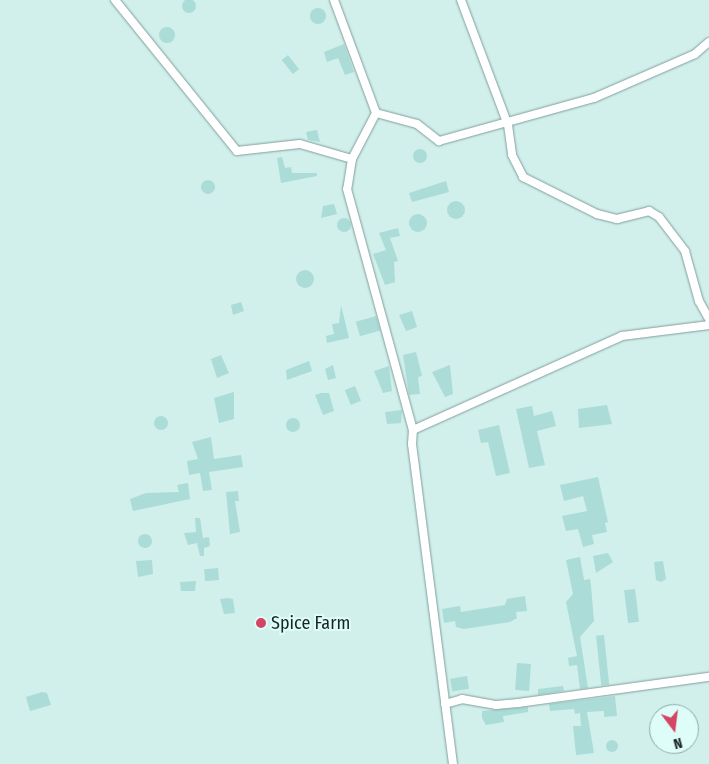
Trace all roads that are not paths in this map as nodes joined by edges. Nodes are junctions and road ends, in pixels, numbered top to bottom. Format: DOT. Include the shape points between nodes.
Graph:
graph roads {
  1 [pos="115,0"];
  2 [pos="334,0"];
  3 [pos="461,0"];
  4 [pos="709,42"];
  5 [pos="376,113"];
  6 [pos="508,125"];
  7 [pos="352,159"];
  8 [pos="709,319"];
  9 [pos="709,325"];
  10 [pos="413,430"];
  11 [pos="709,677"];
  12 [pos="445,704"];
  13 [pos="453,764"];
  1 -- 7 [label="street" via="237,151 300,144"];
  2 -- 5 [label="street"];
  3 -- 6 [label="street"];
  4 -- 6 [label="street" via="695,54 627,86"];
  5 -- 6 [label="street" via="417,124 439,141"];
  5 -- 7 [label="street"];
  6 -- 8 [label="street" via="512,155 523,177 597,214 617,219 649,211 659,217 685,251 699,301"];
  7 -- 10 [label="street" via="347,189"];
  9 -- 10 [label="street" via="622,336"];
  10 -- 12 [label="street" via="412,444"];
  11 -- 12 [label="street" via="518,703 496,705 462,699"];
  12 -- 13 [label="street"];
}
